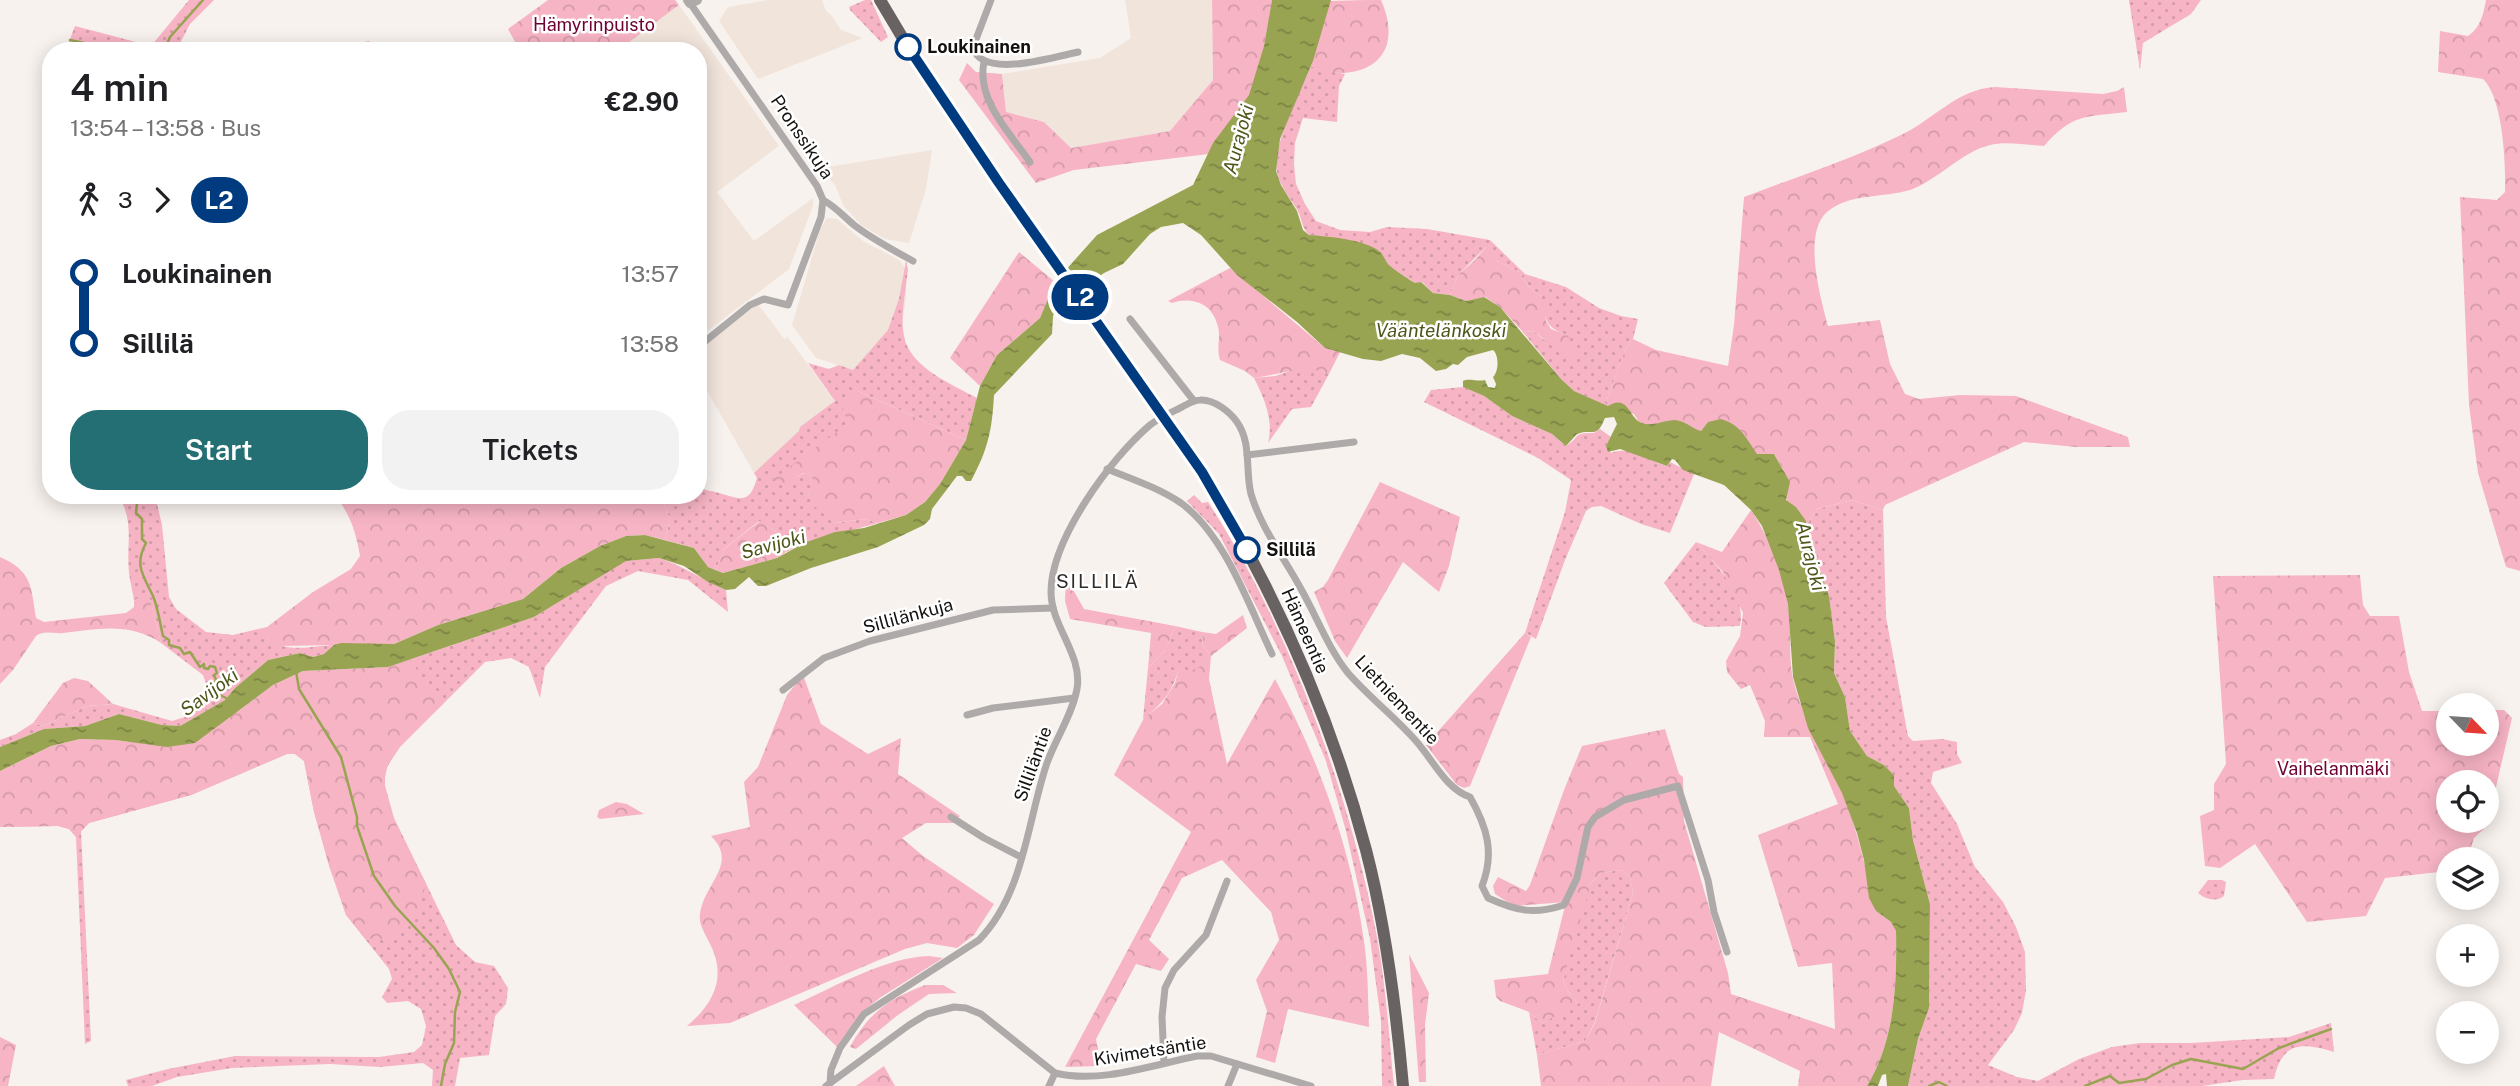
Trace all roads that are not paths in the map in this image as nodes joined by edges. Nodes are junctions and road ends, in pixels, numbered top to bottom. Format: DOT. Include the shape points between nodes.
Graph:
graph roads {
  1 [pos="880,0"];
  2 [pos="991,0"];
  3 [pos="692,1"];
  4 [pos="1079,52"];
  5 [pos="984,62"];
  6 [pos="1030,162"];
  7 [pos="823,200"];
  8 [pos="913,261"];
  9 [pos="1130,319"];
  10 [pos="707,340"];
  11 [pos="1194,401"];
  12 [pos="1163,417"];
  13 [pos="1354,442"];
  14 [pos="1247,455"];
  15 [pos="1107,469"];
  16 [pos="1053,608"];
  17 [pos="1272,654"];
  18 [pos="783,690"];
  19 [pos="1074,698"];
  20 [pos="967,715"];
  21 [pos="951,817"];
  22 [pos="1021,857"];
  23 [pos="1227,881"];
  24 [pos="1727,952"];
  25 [pos="1164,1063"];
  26 [pos="1237,1064"];
  27 [pos="1055,1073"];
  28 [pos="828,1084"];
  29 [pos="1049,1086"];
  30 [pos="1228,1086"];
  31 [pos="1311,1086"];
  32 [pos="1403,1086"];
  1 -- 12 [label="highway, Hämeentie" via="914,57"];
  2 -- 5 [label="street" via="973,47"];
  3 -- 7 [label="street, Pronssikuja"];
  4 -- 5 [label="street" via="1000,66"];
  5 -- 6 [label="street" via="983,82 991,105"];
  7 -- 8 [label="street, Pronssikuja" via="870,237"];
  7 -- 10 [label="street" via="821,217 788,304 764,299 750,305"];
  9 -- 11 [label="street"];
  11 -- 12 [label="street"];
  11 -- 14 [label="street, Lietniementie" via="1212,401 1237,422"];
  12 -- 15 [label="street, Silliläntie"];
  12 -- 32 [label="highway, Hämeentie" via="1208,482 1259,572 1337,756 1380,913"];
  13 -- 14 [label="street"];
  14 -- 24 [label="street, Lietniementie" via="1255,503 1319,628 1348,672 1418,743 1457,792 1470,797 1483,820 1488,845 1482,886 1488,898 1516,910 1546,911 1564,905 1595,817 1624,800 1678,786"];
  15 -- 16 [label="street, Silliläntie" via="1061,549 1051,590"];
  15 -- 17 [label="street" via="1163,492 1205,524"];
  16 -- 18 [label="street, Sillilänkuja" via="993,610 870,641 824,658"];
  16 -- 19 [label="street, Silliläntie" via="1078,672"];
  19 -- 20 [label="street"];
  19 -- 22 [label="street, Silliläntie" via="1048,759"];
  21 -- 22 [label="street"];
  22 -- 28 [label="street, Silliläntie" via="1007,902 993,926 979,940 864,1014 840,1048"];
  23 -- 25 [label="street" via="1206,935 1174,970 1165,988"];
  25 -- 26 [label="street, Kivimetsäntie" via="1211,1056"];
  25 -- 27 [label="street, Kivimetsäntie" via="1085,1077"];
  26 -- 30 [label="street"];
  26 -- 31 [label="street, Kivimetsäntie"];
  27 -- 28 [label="street" via="981,1014 954,1007 927,1014"];
  27 -- 29 [label="street"];
}
